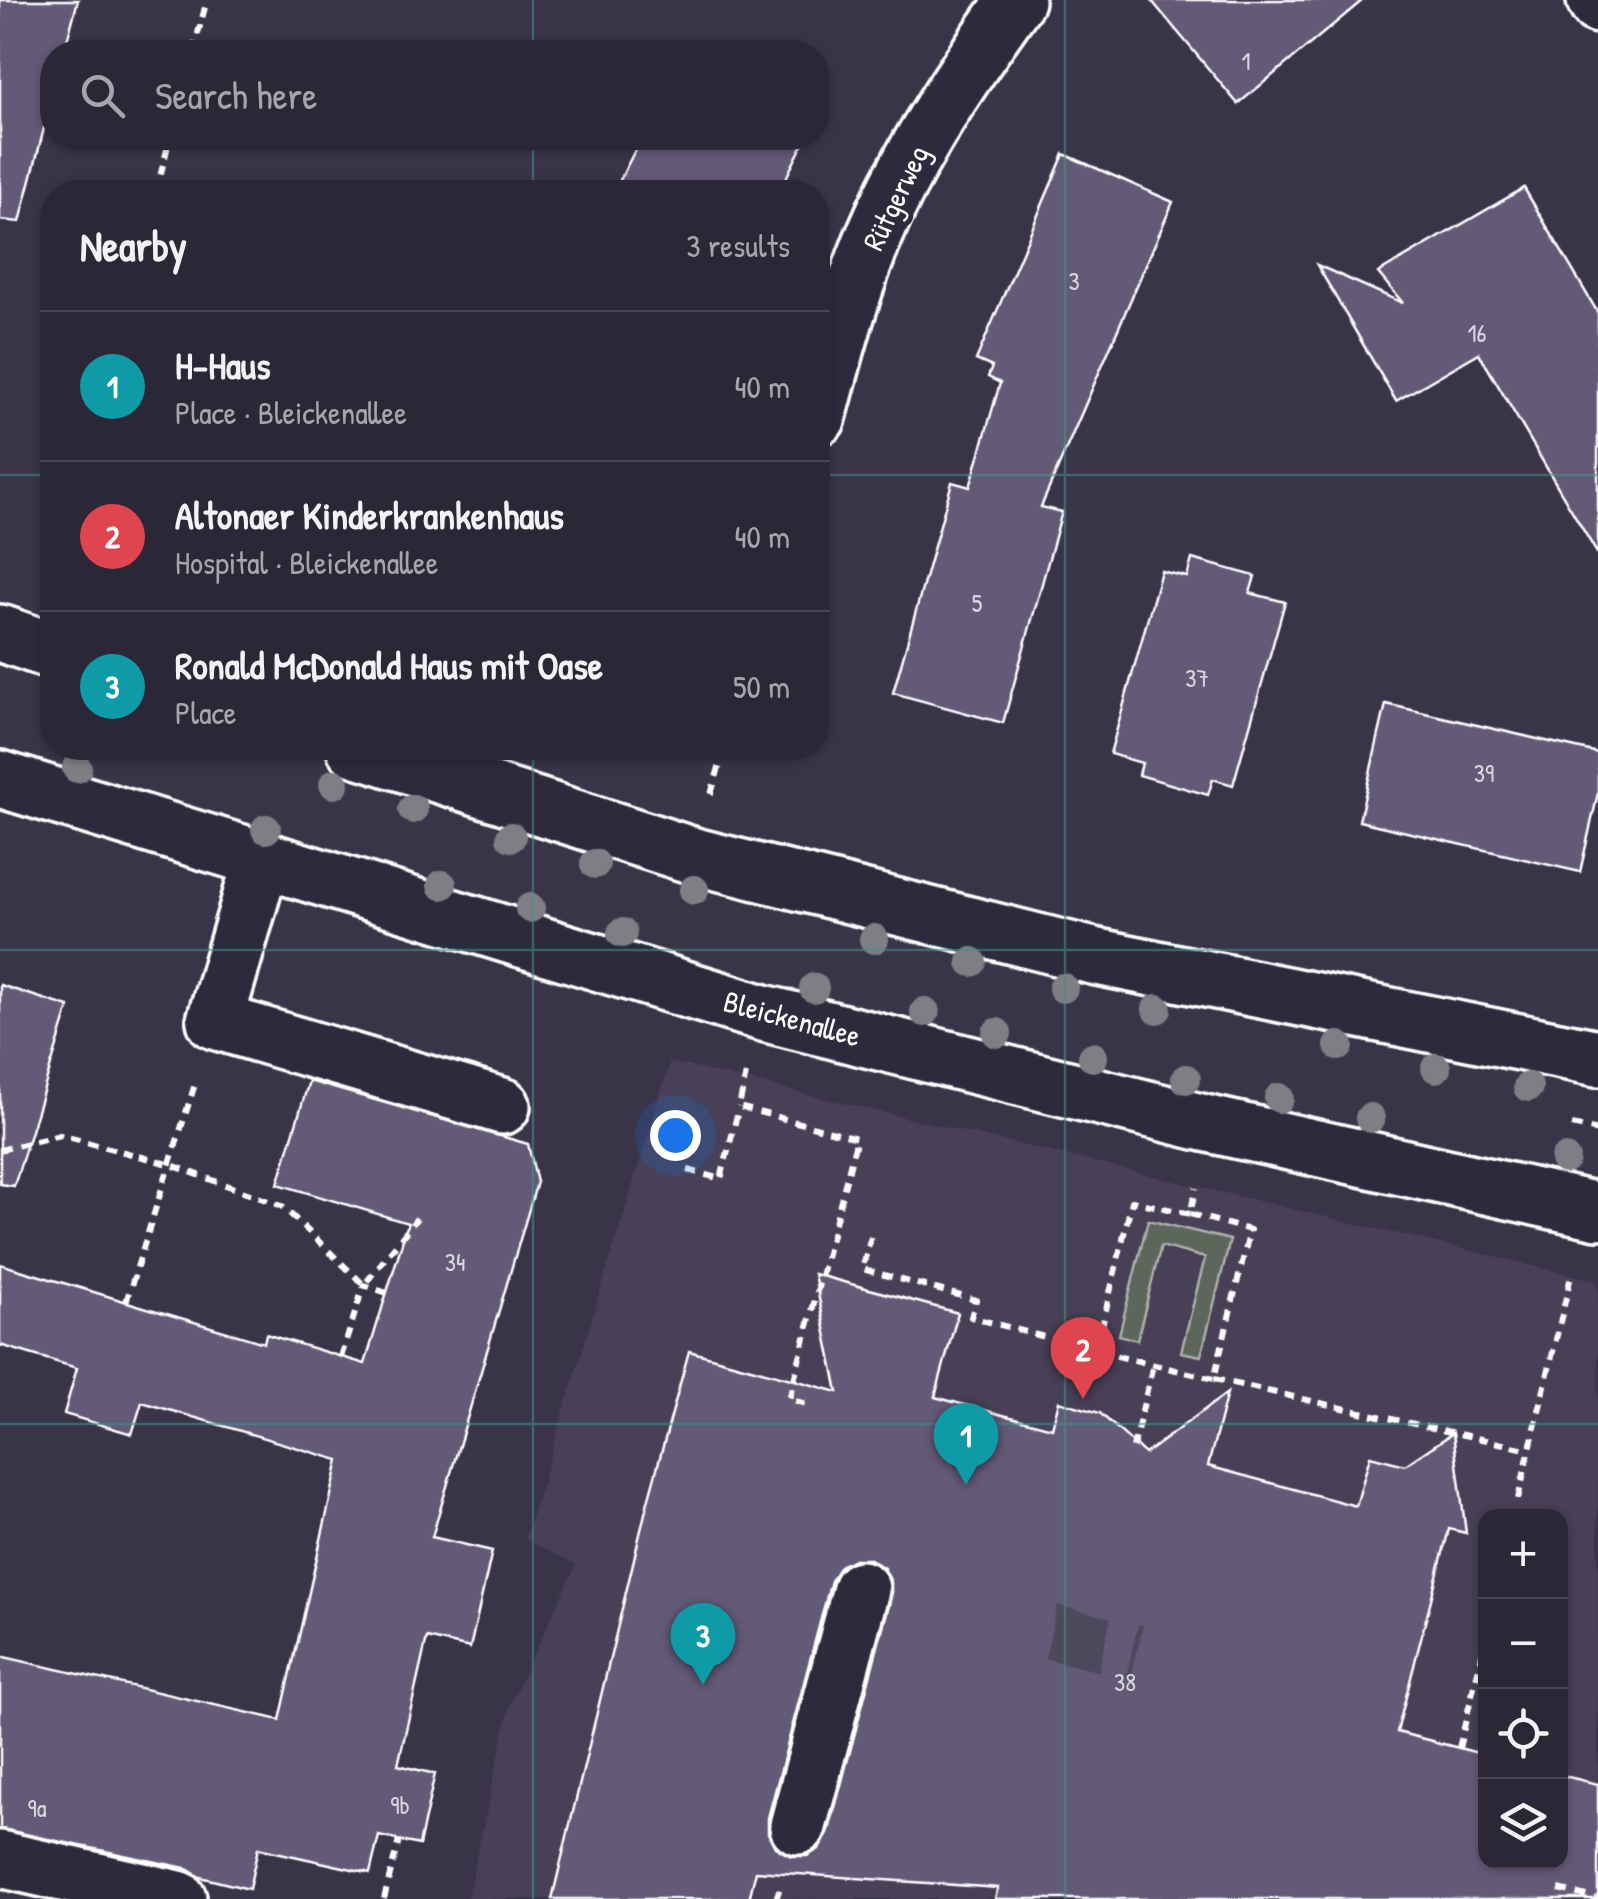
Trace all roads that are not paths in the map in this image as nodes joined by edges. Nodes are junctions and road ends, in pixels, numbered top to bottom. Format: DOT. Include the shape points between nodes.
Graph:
graph roads {
  1 [pos="1016,0"];
  2 [pos="830,374"];
  3 [pos="0,632"];
  4 [pos="40,647"];
  5 [pos="393,760"];
  6 [pos="0,779"];
  7 [pos="262,859"];
  8 [pos="1598,1058"];
  9 [pos="502,1106"];
  10 [pos="1598,1211"];
  11 [pos="861,1588"];
  12 [pos="798,1826"];
  13 [pos="12,1874"];
  14 [pos="178,1899"];
  1 -- 2 [label="street, Rütgerweg" via="946,97 883,215"];
  3 -- 4 [label="street"];
  5 -- 8 [label="street" via="694,856 1093,956"];
  6 -- 7 [label="street, Bleickenallee"];
  7 -- 9 [label="street" via="215,1021"];
  7 -- 10 [label="street, Bleickenallee" via="763,1013 1200,1122"];
  11 -- 12 [label="street"];
  13 -- 14 [label="street"];
}
